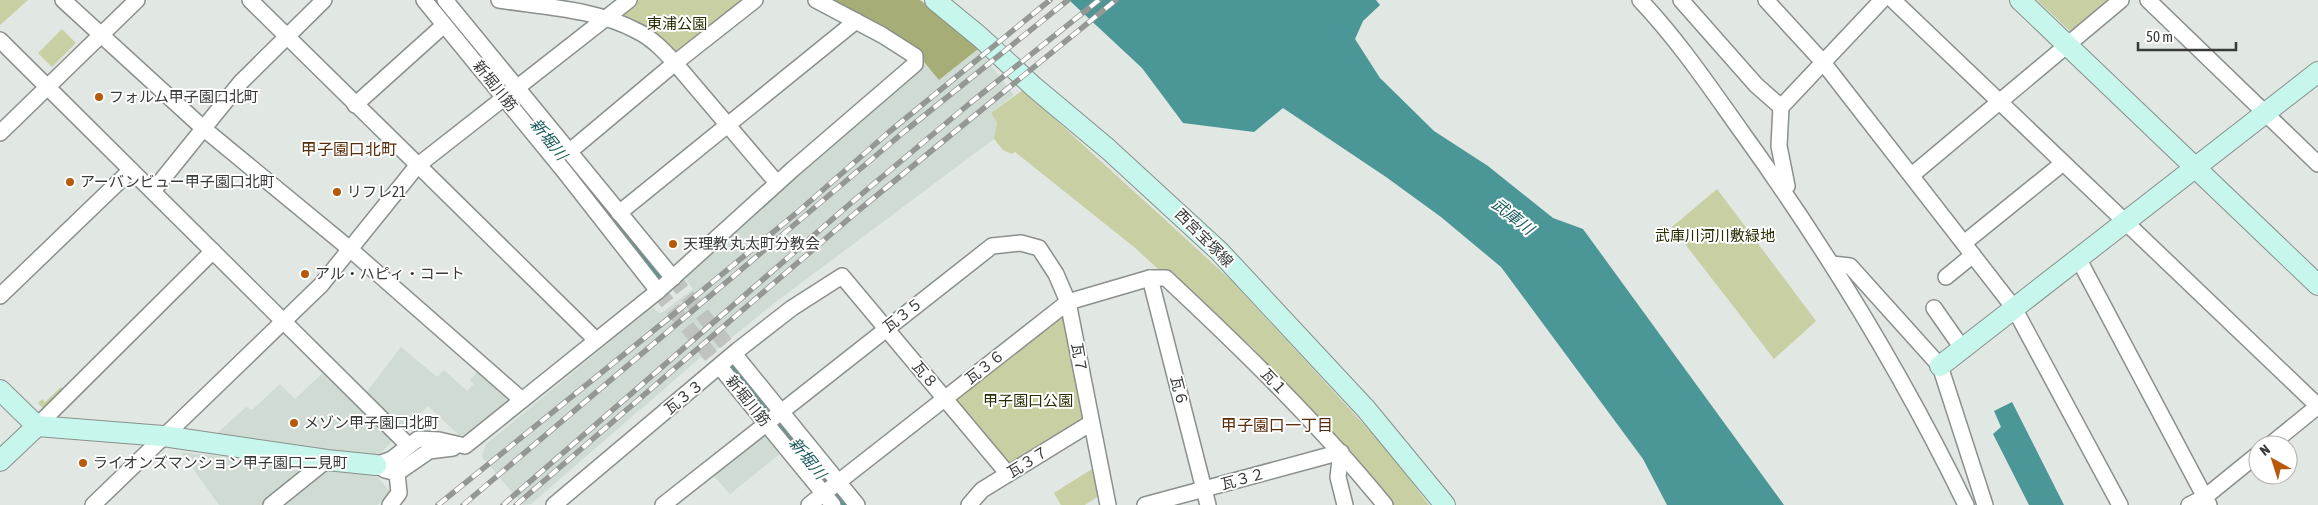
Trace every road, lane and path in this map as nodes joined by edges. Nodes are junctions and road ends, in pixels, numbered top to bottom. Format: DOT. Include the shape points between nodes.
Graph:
graph roads {
  1 [pos="63,0"];
  2 [pos="136,0"];
  3 [pos="250,0"];
  4 [pos="324,0"];
  5 [pos="444,0"];
  6 [pos="500,0"];
  7 [pos="629,0"];
  8 [pos="755,0"];
  9 [pos="816,0"];
  10 [pos="935,0"];
  11 [pos="1640,0"];
  12 [pos="1681,0"];
  13 [pos="1766,0"];
  14 [pos="1882,0"];
  15 [pos="1893,0"];
  16 [pos="2020,0"];
  17 [pos="2121,0"];
  18 [pos="2148,0"];
  19 [pos="426,1"];
  20 [pos="606,17"];
  21 [pos="856,21"];
  22 [pos="444,25"];
  23 [pos="101,35"];
  24 [pos="286,38"];
  25 [pos="0,40"];
  26 [pos="2067,45"];
  27 [pos="1822,61"];
  28 [pos="675,63"];
  29 [pos="2318,72"];
  30 [pos="47,86"];
  31 [pos="511,92"];
  32 [pos="2000,102"];
  33 [pos="355,105"];
  34 [pos="1781,106"];
  35 [pos="2265,113"];
  36 [pos="727,125"];
  37 [pos="203,128"];
  38 [pos="0,133"];
  39 [pos="570,151"];
  40 [pos="2063,163"];
  41 [pos="2318,164"];
  42 [pos="417,166"];
  43 [pos="2195,168"];
  44 [pos="131,170"];
  45 [pos="1912,175"];
  46 [pos="777,183"];
  47 [pos="1782,188"];
  48 [pos="153,191"];
  49 [pos="619,213"];
  50 [pos="2124,222"];
  51 [pos="1039,248"];
  52 [pos="1968,249"];
  53 [pos="351,250"];
  54 [pos="214,251"];
  55 [pos="2078,258"];
  56 [pos="1832,264"];
  57 [pos="842,276"];
  58 [pos="1946,277"];
  59 [pos="673,278"];
  60 [pos="1150,278"];
  61 [pos="2318,285"];
  62 [pos="658,291"];
  63 [pos="0,296"];
  64 [pos="1068,302"];
  65 [pos="1934,308"];
  66 [pos="2014,308"];
  67 [pos="283,320"];
  68 [pos="886,329"];
  69 [pos="596,340"];
  70 [pos="1962,348"];
  71 [pos="735,355"];
  72 [pos="1940,366"];
  73 [pos="720,367"];
  74 [pos="0,390"];
  75 [pos="944,399"];
  76 [pos="522,400"];
  77 [pos="2318,406"];
  78 [pos="774,418"];
  79 [pos="1091,423"];
  80 [pos="37,426"];
  81 [pos="2282,435"];
  82 [pos="163,436"];
  83 [pos="408,445"];
  84 [pos="457,446"];
  85 [pos="1342,452"];
  86 [pos="327,460"];
  87 [pos="0,461"];
  88 [pos="2248,463"];
  89 [pos="386,469"];
  90 [pos="1008,474"];
  91 [pos="831,487"];
  92 [pos="1204,489"];
  93 [pos="2207,501"];
  94 [pos="93,505"];
  95 [pos="272,505"];
  96 [pos="390,505"];
  97 [pos="554,505"];
  98 [pos="663,505"];
  99 [pos="808,505"];
  100 [pos="833,505"];
  101 [pos="857,505"];
  102 [pos="969,505"];
  103 [pos="1108,505"];
  104 [pos="1145,505"];
  105 [pos="1208,505"];
  106 [pos="1345,505"];
  107 [pos="1385,505"];
  108 [pos="1445,505"];
  109 [pos="1966,505"];
  110 [pos="1985,505"];
  111 [pos="2120,505"];
  112 [pos="2190,505"];
  1 -- 23 [label="street"];
  2 -- 23 [label="street"];
  3 -- 24 [label="street"];
  4 -- 24 [label="street"];
  5 -- 31 [label="street"];
  6 -- 20 [label="street"];
  7 -- 20 [label="street"];
  8 -- 28 [label="street"];
  9 -- 21 [label="street"];
  10 -- 108 [label="street, 西宮宝塚線" via="1114,155 1218,251 1366,409"];
  11 -- 47 [label="street" via="1698,71"];
  12 -- 34 [label="street" via="1756,86"];
  13 -- 27 [label="street"];
  14 -- 27 [label="street"];
  15 -- 32 [label="street"];
  16 -- 26 [label="street"];
  17 -- 26 [label="street"];
  18 -- 35 [label="street"];
  19 -- 22 [label="street, 新堀川筋"];
  20 -- 28 [label="street" via="639,31"];
  20 -- 31 [label="street"];
  21 -- 36 [label="street"];
  21 -- 46 [label="street" via="915,56 915,64"];
  22 -- 31 [label="street, 新堀川筋"];
  22 -- 33 [label="street"];
  23 -- 30 [label="street"];
  23 -- 37 [label="street"];
  24 -- 33 [label="street"];
  24 -- 37 [label="street" via="241,82"];
  25 -- 30 [label="street"];
  26 -- 32 [label="street"];
  26 -- 43 [label="street"];
  27 -- 34 [label="street"];
  27 -- 45 [label="street"];
  28 -- 36 [label="street"];
  28 -- 39 [label="street"];
  29 -- 35 [label="street"];
  30 -- 38 [label="street"];
  30 -- 44 [label="street"];
  31 -- 39 [label="street"];
  31 -- 42 [label="street"];
  31 -- 62 [label="street, 新堀川筋"];
  32 -- 40 [label="street"];
  32 -- 45 [label="street"];
  33 -- 42 [label="street"];
  34 -- 47 [label="street" via="1779,146 1787,178 1787,186"];
  35 -- 41 [label="street"];
  35 -- 43 [label="street"];
  36 -- 46 [label="street"];
  36 -- 49 [label="street"];
  37 -- 48 [label="street"];
  37 -- 53 [label="street"];
  39 -- 49 [label="street"];
  40 -- 50 [label="street"];
  40 -- 52 [label="street"];
  42 -- 53 [label="street"];
  42 -- 69 [label="street"];
  43 -- 50 [label="street"];
  43 -- 61 [label="street"];
  44 -- 48 [label="street"];
  44 -- 63 [label="street"];
  45 -- 52 [label="street"];
  46 -- 59 [label="street"];
  47 -- 56 [label="street"];
  48 -- 54 [label="street"];
  49 -- 59 [label="street"];
  50 -- 55 [label="street"];
  50 -- 77 [label="street"];
  51 -- 64 [label="street, 瓦７" via="1056,274"];
  51 -- 68 [label="street, 瓦３５" via="1020,243 992,246"];
  52 -- 58 [label="street"];
  52 -- 66 [label="street"];
  53 -- 67 [label="street" via="321,285"];
  53 -- 76 [label="street"];
  54 -- 67 [label="street"];
  54 -- 80 [label="street"];
  55 -- 66 [label="street"];
  55 -- 93 [label="street"];
  56 -- 72 [label="street" via="1850,266"];
  56 -- 109 [label="street" via="1891,361"];
  57 -- 68 [label="street, 瓦８"];
  57 -- 71 [label="street, 瓦３３" via="792,308"];
  59 -- 62 [label="street"];
  60 -- 64 [label="street, 瓦３６"];
  60 -- 85 [label="street, 瓦１" via="1166,278 1247,354"];
  60 -- 92 [label="street, 瓦６"];
  62 -- 69 [label="street"];
  64 -- 75 [label="street, 瓦３６"];
  64 -- 79 [label="street, 瓦７"];
  65 -- 70 [label="street"];
  66 -- 70 [label="street"];
  66 -- 111 [label="street"];
  67 -- 82 [label="street"];
  67 -- 83 [label="street"];
  68 -- 75 [label="street, 瓦８"];
  68 -- 78 [label="street, 瓦３５"];
  69 -- 76 [label="street"];
  70 -- 72 [label="street"];
  71 -- 73 [label="street, 瓦３３"];
  71 -- 78 [label="street"];
  72 -- 110 [label="street"];
  73 -- 78 [label="street, 新堀川筋"];
  73 -- 97 [label="street, 瓦３３"];
  74 -- 80 [label="street"];
  75 -- 90 [label="street, 瓦８"];
  75 -- 91 [label="street, 瓦３６"];
  76 -- 84 [label="street" via="465,446"];
  77 -- 81 [label="street"];
  78 -- 91 [label="street, 新堀川筋"];
  78 -- 98 [label="street, 瓦３５"];
  79 -- 90 [label="street, 瓦３７"];
  79 -- 103 [label="street, 瓦７"];
  80 -- 82 [label="street"];
  80 -- 87 [label="street"];
  82 -- 86 [label="street"];
  82 -- 94 [label="street"];
  83 -- 84 [label="street" via="418,438"];
  83 -- 89 [label="street"];
  84 -- 89 [label="street" via="429,451"];
  85 -- 92 [label="street, 瓦３２"];
  85 -- 106 [label="street" via="1338,477"];
  85 -- 107 [label="street, 瓦１"];
  86 -- 89 [label="street"];
  86 -- 95 [label="street"];
  88 -- 93 [label="street"];
  89 -- 96 [label="street" via="399,493"];
  90 -- 102 [label="street, 瓦３７" via="982,490"];
  91 -- 99 [label="street, 瓦３６"];
  91 -- 100 [label="street, 新堀川筋"];
  91 -- 101 [label="street"];
  92 -- 104 [label="street, 瓦３２"];
  92 -- 105 [label="street, 瓦６"];
  93 -- 112 [label="street"];
}
